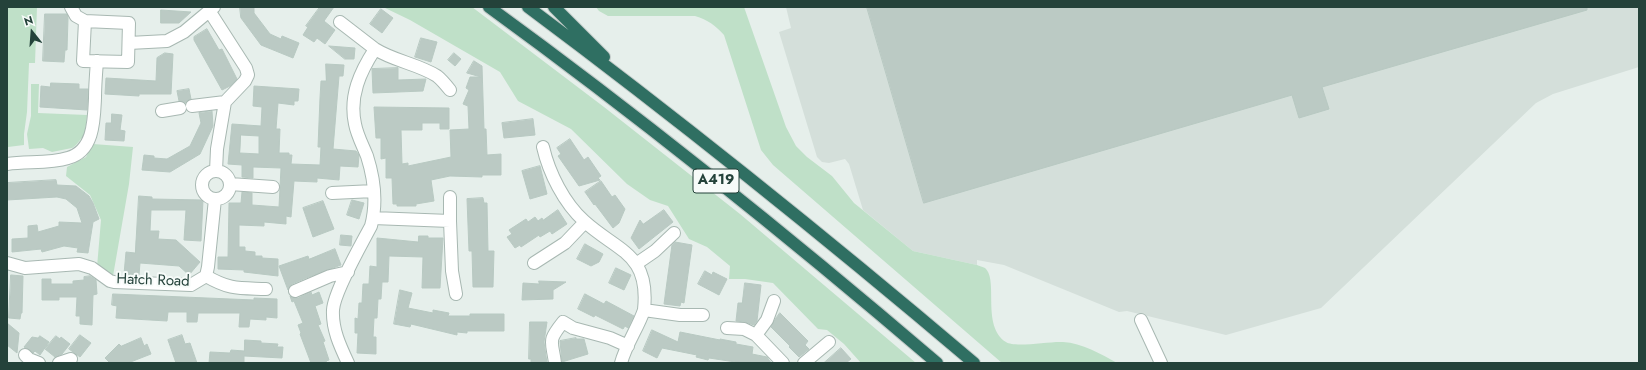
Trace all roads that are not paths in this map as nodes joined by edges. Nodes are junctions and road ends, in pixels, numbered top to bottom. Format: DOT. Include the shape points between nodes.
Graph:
graph roads {
  1 [pos="71,7"];
  2 [pos="489,7"];
  3 [pos="528,7"];
  4 [pos="554,7"];
  5 [pos="212,10"];
  6 [pos="85,22"];
  7 [pos="340,22"];
  8 [pos="129,43"];
  9 [pos="375,49"];
  10 [pos="97,62"];
  11 [pos="623,78"];
  12 [pos="450,90"];
  13 [pos="226,102"];
  14 [pos="162,110"];
  15 [pos="543,147"];
  16 [pos="7,164"];
  17 [pos="216,171"];
  18 [pos="230,184"];
  19 [pos="273,187"];
  20 [pos="374,191"];
  21 [pos="332,193"];
  22 [pos="450,197"];
  23 [pos="215,199"];
  24 [pos="373,218"];
  25 [pos="450,220"];
  26 [pos="585,222"];
  27 [pos="674,233"];
  28 [pos="7,263"];
  29 [pos="534,263"];
  30 [pos="636,264"];
  31 [pos="348,272"];
  32 [pos="206,276"];
  33 [pos="266,289"];
  34 [pos="294,291"];
  35 [pos="456,294"];
  36 [pos="774,301"];
  37 [pos="644,310"];
  38 [pos="703,315"];
  39 [pos="1140,320"];
  40 [pos="727,328"];
  41 [pos="756,335"];
  42 [pos="829,342"];
  43 [pos="628,346"];
  44 [pos="24,355"];
  45 [pos="71,359"];
  46 [pos="39,363"];
  47 [pos="59,363"];
  48 [pos="348,363"];
  49 [pos="555,363"];
  50 [pos="621,363"];
  51 [pos="782,363"];
  52 [pos="804,363"];
  53 [pos="937,363"];
  54 [pos="974,363"];
  55 [pos="1161,363"];
  1 -- 6 [label="street" via="76,16"];
  2 -- 53 [label="highway, A419" via="693,163"];
  3 -- 11 [label="highway, A419"];
  4 -- 11 [label="highway, A419"];
  5 -- 8 [label="street" via="184,32 167,41"];
  5 -- 13 [label="street" via="248,75 245,82"];
  6 -- 8 [label="street" via="129,23"];
  6 -- 10 [label="street" via="83,61"];
  7 -- 9 [label="street"];
  8 -- 10 [label="street" via="128,62"];
  9 -- 12 [label="street" via="424,69 438,77"];
  9 -- 20 [label="street" via="363,66 354,99 355,124 367,157"];
  10 -- 16 [label="street" via="94,123 86,145 69,158"];
  11 -- 54 [label="highway, A419" via="879,282"];
  13 -- 14 [label="street"];
  13 -- 17 [label="street" via="217,149"];
  15 -- 26 [label="street" via="554,179 570,205"];
  17 -- 18 [label="street" via="224,173"];
  17 -- 23 [label="street" via="208,173 202,184 204,193"];
  18 -- 19 [label="street"];
  18 -- 23 [label="street" via="226,195"];
  20 -- 21 [label="street"];
  20 -- 24 [label="street"];
  22 -- 25 [label="street"];
  23 -- 32 [label="street, Hatch Road"];
  24 -- 25 [label="street"];
  24 -- 31 [label="street"];
  25 -- 35 [label="street" via="452,271"];
  26 -- 29 [label="street" via="565,243"];
  26 -- 30 [label="street" via="618,246"];
  27 -- 30 [label="street"];
  28 -- 32 [label="street, Hatch Road" via="25,268 79,264 92,268 110,281 122,283 191,285"];
  30 -- 37 [label="street" via="645,291"];
  31 -- 34 [label="street" via="330,276"];
  31 -- 48 [label="street" via="337,294 333,313 335,333"];
  32 -- 33 [label="street, Hatch Road" via="221,285 234,288"];
  36 -- 41 [label="street" via="767,320"];
  37 -- 38 [label="street"];
  37 -- 43 [label="street"];
  39 -- 55 [label="street"];
  40 -- 41 [label="street" via="744,329"];
  41 -- 51 [label="street"];
  42 -- 52 [label="street"];
  43 -- 49 [label="street" via="610,338 573,328 563,322 551,342"];
  43 -- 50 [label="street"];
  44 -- 46 [label="street"];
  45 -- 47 [label="street"];
}
